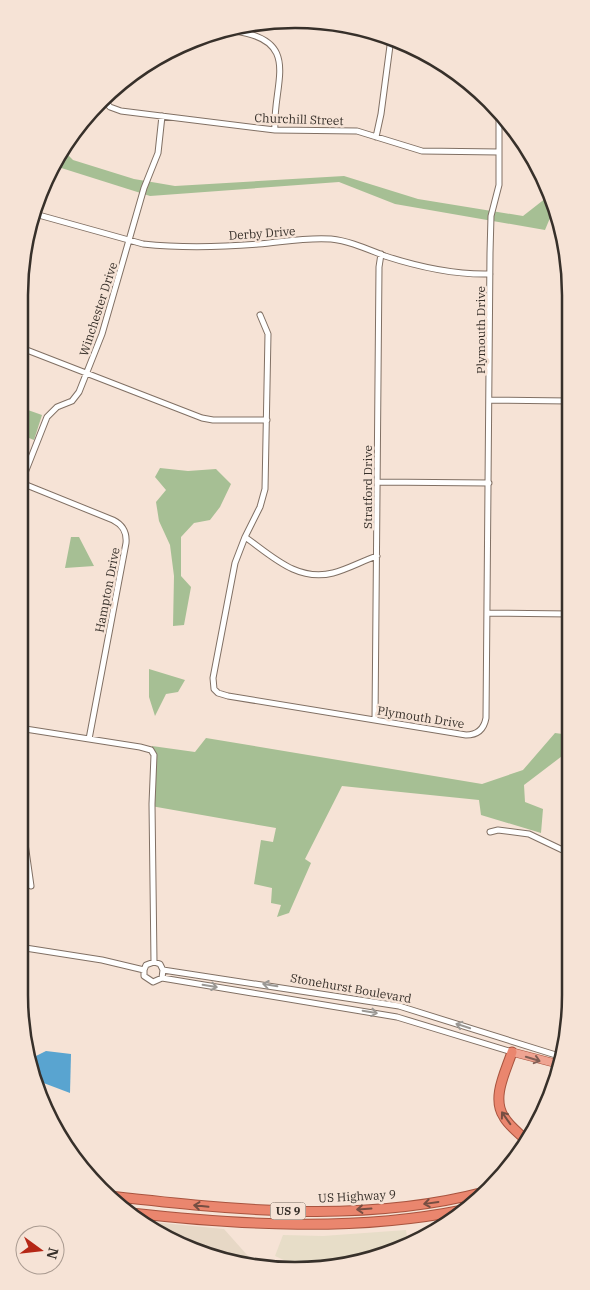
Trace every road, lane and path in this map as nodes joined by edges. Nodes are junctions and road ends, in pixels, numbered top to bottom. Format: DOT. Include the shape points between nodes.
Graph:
graph roads {
  1 [pos="246,33"];
  2 [pos="390,45"];
  3 [pos="108,104"];
  4 [pos="162,116"];
  5 [pos="499,123"];
  6 [pos="274,130"];
  7 [pos="376,137"];
  8 [pos="499,152"];
  9 [pos="40,215"];
  10 [pos="130,240"];
  11 [pos="381,254"];
  12 [pos="490,274"];
  13 [pos="260,315"];
  14 [pos="28,351"];
  15 [pos="86,374"];
  16 [pos="489,400"];
  17 [pos="562,401"];
  18 [pos="267,420"];
  19 [pos="28,462"];
  20 [pos="378,482"];
  21 [pos="489,483"];
  22 [pos="28,487"];
  23 [pos="245,537"];
  24 [pos="377,556"];
  25 [pos="488,613"];
  26 [pos="562,614"];
  27 [pos="375,720"];
  28 [pos="28,729"];
  29 [pos="88,739"];
  30 [pos="490,832"];
  31 [pos="562,849"];
  32 [pos="28,865"];
  33 [pos="31,886"];
  34 [pos="28,948"];
  35 [pos="154,962"];
  36 [pos="144,970"];
  37 [pos="163,970"];
  38 [pos="162,978"];
  39 [pos="350,998"];
  40 [pos="348,1008"];
  41 [pos="478,1030"];
  42 [pos="505,1039"];
  43 [pos="475,1040"];
  44 [pos="512,1052"];
  45 [pos="555,1055"];
  46 [pos="553,1063"];
  47 [pos="522,1136"];
  48 [pos="472,1195"];
  49 [pos="120,1197"];
  50 [pos="452,1212"];
  51 [pos="142,1214"];
  1 -- 6 [label="street" via="259,36 277,54 281,71"];
  2 -- 7 [label="street"];
  3 -- 4 [label="street, Churchill Street" via="116,110"];
  4 -- 6 [label="street, Churchill Street"];
  4 -- 10 [label="street, Winchester Drive" via="158,153 144,188"];
  5 -- 8 [label="street, Plymouth Drive"];
  6 -- 7 [label="street, Churchill Street" via="350,130"];
  7 -- 8 [label="street, Churchill Street" via="422,151"];
  8 -- 12 [label="street, Plymouth Drive" via="498,191 491,216"];
  9 -- 10 [label="street, Derby Drive"];
  10 -- 11 [label="street, Derby Drive" via="159,246 328,239 353,243"];
  10 -- 15 [label="street, Winchester Drive" via="106,324"];
  11 -- 12 [label="street, Derby Drive" via="431,269"];
  11 -- 20 [label="street, Stratford Drive"];
  12 -- 16 [label="street, Plymouth Drive"];
  13 -- 18 [label="street, Plymouth Drive" via="268,334"];
  14 -- 15 [label="street"];
  15 -- 18 [label="street" via="202,418"];
  15 -- 19 [label="street, Winchester Drive" via="75,398 47,417"];
  16 -- 17 [label="street"];
  16 -- 21 [label="street, Plymouth Drive"];
  18 -- 23 [label="street, Plymouth Drive" via="265,489"];
  20 -- 21 [label="street"];
  20 -- 24 [label="street, Stratford Drive"];
  21 -- 25 [label="street, Plymouth Drive"];
  22 -- 29 [label="street, Hampton Drive" via="113,520 126,534"];
  23 -- 24 [label="street" via="286,567 308,574 332,573"];
  23 -- 27 [label="street, Plymouth Drive" via="233,573 213,678 216,692"];
  24 -- 27 [label="street, Stratford Drive"];
  25 -- 26 [label="street"];
  25 -- 27 [label="street, Plymouth Drive" via="486,718 482,729 476,734 466,735"];
  28 -- 29 [label="street"];
  29 -- 35 [label="street" via="146,748 154,754"];
  30 -- 31 [label="street" via="529,834"];
  32 -- 33 [label="street"];
  34 -- 36 [label="street, Stonehurst Boulevard"];
  35 -- 36 [label="street" via="146,965"];
  35 -- 37 [label="street"];
  36 -- 38 [label="street, Stonehurst Boulevard" via="149,981 156,982"];
  37 -- 38 [label="street"];
  39 -- 37 [label="street, Stonehurst Boulevard, one-way"];
  38 -- 40 [label="street, Stonehurst Boulevard, one-way"];
  39 -- 40 [label="street"];
  41 -- 39 [label="street, Stonehurst Boulevard, one-way" via="398,1006"];
  40 -- 43 [label="street, Stonehurst Boulevard, one-way" via="416,1022"];
  41 -- 42 [label="street, Stonehurst Boulevard"];
  41 -- 43 [label="street"];
  42 -- 44 [label="street"];
  42 -- 45 [label="street, Stonehurst Boulevard"];
  43 -- 44 [label="street, Stonehurst Boulevard"];
  44 -- 46 [label="main road, Stonehurst Boulevard, one-way"];
  47 -- 44 [label="highway, one-way" via="504,1117 498,1104"];
  48 -- 49 [label="highway, US Highway 9 / US 9, one-way" via="416,1205 315,1211 229,1208"];
  50 -- 51 [label="highway, US Highway 9 / US 9" via="325,1223 227,1221"];
}
